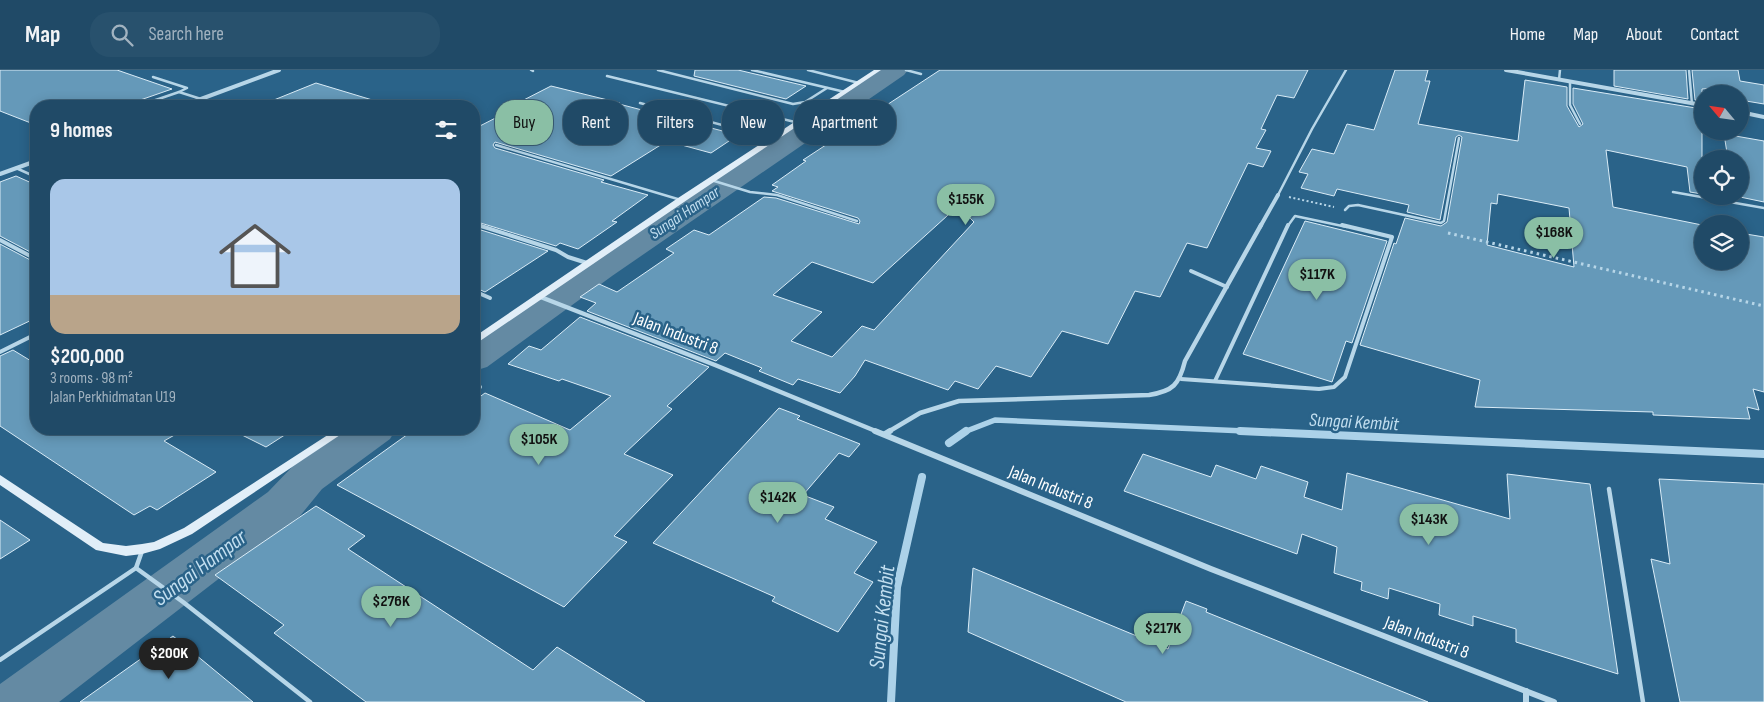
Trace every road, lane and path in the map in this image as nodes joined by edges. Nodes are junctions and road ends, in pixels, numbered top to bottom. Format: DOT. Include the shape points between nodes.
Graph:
graph roads {
  1 [pos="280,70"];
  2 [pos="658,70"];
  3 [pos="752,70"];
  4 [pos="808,70"];
  5 [pos="878,70"];
  6 [pos="906,70"];
  7 [pos="1346,70"];
  8 [pos="1506,70"];
  9 [pos="1560,70"];
  10 [pos="1689,70"];
  11 [pos="921,74"];
  12 [pos="607,76"];
  13 [pos="153,77"];
  14 [pos="1559,80"];
  15 [pos="1570,82"];
  16 [pos="858,83"];
  17 [pos="827,88"];
  18 [pos="179,92"];
  19 [pos="845,92"];
  20 [pos="201,99"];
  21 [pos="156,100"];
  22 [pos="833,100"];
  23 [pos="1692,104"];
  24 [pos="1749,114"];
  25 [pos="1764,116"];
  26 [pos="794,122"];
  27 [pos="1580,124"];
  28 [pos="1459,138"];
  29 [pos="496,145"];
  30 [pos="765,145"];
  31 [pos="30,163"];
  32 [pos="16,168"];
  33 [pos="0,174"];
  34 [pos="30,174"];
  35 [pos="713,181"];
  36 [pos="1673,192"];
  37 [pos="1278,195"];
  38 [pos="681,200"];
  39 [pos="1764,208"];
  40 [pos="1344,210"];
  41 [pos="857,221"];
  42 [pos="1428,221"];
  43 [pos="480,226"];
  44 [pos="1427,228"];
  45 [pos="0,240"];
  46 [pos="30,256"];
  47 [pos="586,263"];
  48 [pos="1191,271"];
  49 [pos="1227,288"];
  50 [pos="480,294"];
  51 [pos="540,297"];
  52 [pos="490,298"];
  53 [pos="1764,306"];
  54 [pos="30,337"];
  55 [pos="480,337"];
  56 [pos="0,352"];
  57 [pos="1181,379"];
  58 [pos="1215,382"];
  59 [pos="885,434"];
  60 [pos="335,435"];
  61 [pos="0,479"];
  62 [pos="1610,489"];
  63 [pos="142,549"];
  64 [pos="136,568"];
  65 [pos="0,660"];
  66 [pos="1526,691"];
  67 [pos="310,702"];
  68 [pos="1526,702"];
  69 [pos="1554,702"];
  70 [pos="1643,702"];
  1 -- 20 [label="street"];
  2 -- 17 [label="lane" via="793,104 805,102"];
  3 -- 17 [label="lane"];
  4 -- 16 [label="lane"];
  5 -- 16 [label="street"];
  6 -- 11 [label="lane"];
  7 -- 37 [label="lane"];
  8 -- 14 [label="street"];
  9 -- 14 [label="lane"];
  10 -- 23 [label="lane"];
  12 -- 26 [label="lane"];
  13 -- 18 [label="lane" via="187,88"];
  14 -- 15 [label="street"];
  15 -- 23 [label="street"];
  15 -- 27 [label="lane" via="1570,106"];
  16 -- 19 [label="street"];
  17 -- 19 [label="lane"];
  18 -- 20 [label="lane"];
  18 -- 21 [label="lane"];
  19 -- 22 [label="street"];
  24 -- 25 [label="street"];
  28 -- 42 [label="lane" via="1444,221"];
  29 -- 38 [label="lane"];
  30 -- 35 [label="street"];
  31 -- 32 [label="street"];
  32 -- 33 [label="street"];
  32 -- 34 [label="lane"];
  35 -- 38 [label="street"];
  35 -- 41 [label="lane" via="750,192 777,195"];
  36 -- 39 [label="lane"];
  37 -- 40 [label="path"];
  37 -- 49 [label="street"];
  38 -- 47 [label="street"];
  40 -- 42 [label="lane" via="1358,205"];
  42 -- 44 [label="lane"];
  43 -- 47 [label="lane" via="551,248"];
  44 -- 53 [label="path"];
  45 -- 46 [label="lane"];
  47 -- 51 [label="street"];
  48 -- 49 [label="lane"];
  49 -- 57 [label="street" via="1185,361"];
  50 -- 52 [label="lane"];
  51 -- 55 [label="street"];
  51 -- 59 [label="street, Jalan Industri 8"];
  54 -- 56 [label="lane"];
  57 -- 58 [label="lane"];
  57 -- 59 [label="street" via="1170,390 1150,395 959,401 937,405 917,413"];
  58 -- 58 [label="lane" via="1295,216 1392,237 1345,377 1334,387 1318,389"];
  59 -- 66 [label="street, Jalan Industri 8" via="1321,613"];
  60 -- 63 [label="street" via="188,532"];
  61 -- 63 [label="street" via="100,547 126,552"];
  62 -- 70 [label="lane"];
  63 -- 64 [label="lane"];
  64 -- 65 [label="lane"];
  64 -- 67 [label="lane"];
  66 -- 68 [label="street"];
  66 -- 69 [label="street, Jalan Industri 8"];
}
